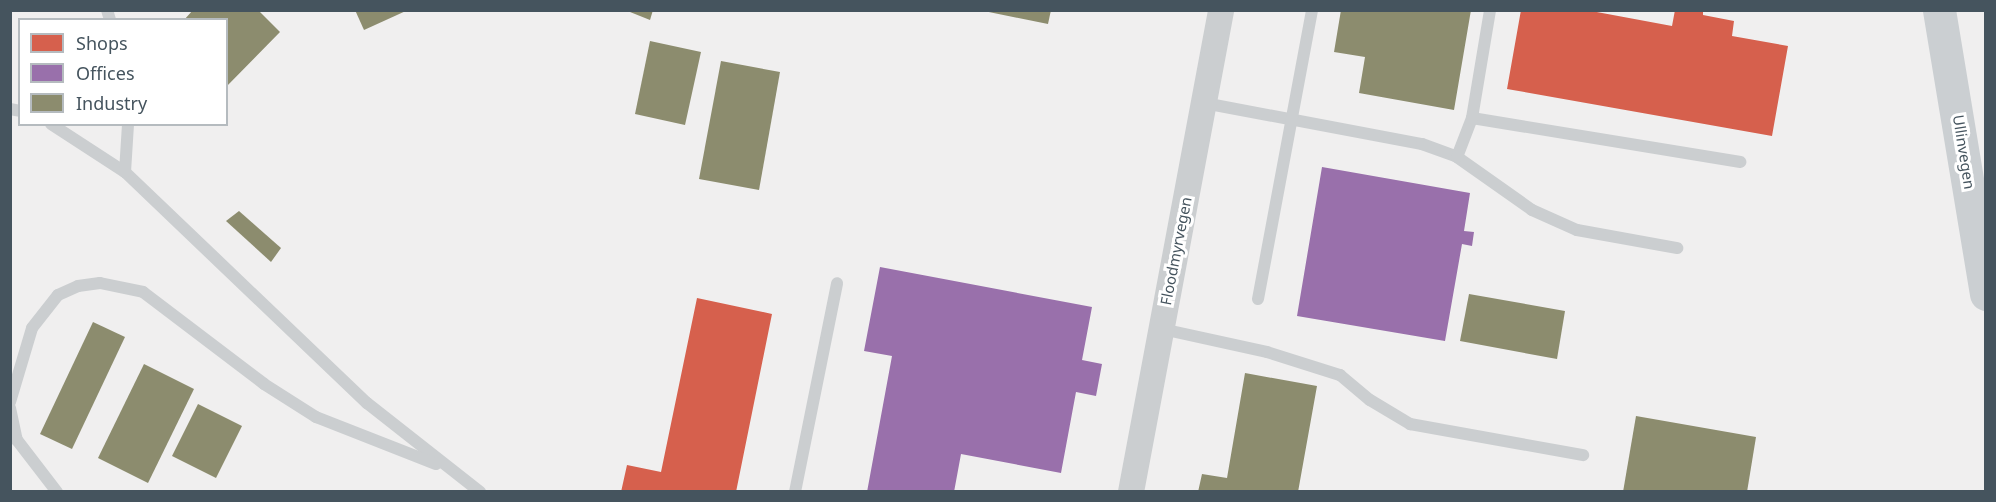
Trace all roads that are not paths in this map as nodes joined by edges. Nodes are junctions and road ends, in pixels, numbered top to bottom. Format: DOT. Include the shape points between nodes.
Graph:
graph roads {
  1 [pos="1221,10"];
  2 [pos="1312,10"];
  3 [pos="1490,10"];
  4 [pos="1939,10"];
  5 [pos="1204,103"];
  6 [pos="1472,118"];
  7 [pos="1292,119"];
  8 [pos="54,126"];
  9 [pos="128,126"];
  10 [pos="1457,158"];
  11 [pos="1740,162"];
  12 [pos="124,172"];
  13 [pos="1677,248"];
  14 [pos="837,283"];
  15 [pos="1986,294"];
  16 [pos="1258,299"];
  17 [pos="1162,329"];
  18 [pos="10,402"];
  19 [pos="10,408"];
  20 [pos="1583,455"];
  21 [pos="448,469"];
  22 [pos="57,492"];
  23 [pos="480,492"];
  24 [pos="795,492"];
  25 [pos="1131,492"];
  1 -- 5 [label="street, Floodmyrvegen"];
  2 -- 7 [label="lane"];
  3 -- 6 [label="lane"];
  4 -- 15 [label="main road, Ullinvegen"];
  5 -- 7 [label="lane"];
  5 -- 17 [label="street, Floodmyrvegen"];
  6 -- 10 [label="lane"];
  6 -- 11 [label="lane"];
  7 -- 10 [label="lane" via="1422,144"];
  7 -- 16 [label="lane"];
  8 -- 12 [label="lane"];
  9 -- 12 [label="lane"];
  10 -- 13 [label="lane" via="1532,210 1577,230"];
  12 -- 21 [label="lane" via="367,403"];
  14 -- 24 [label="lane"];
  17 -- 20 [label="lane" via="1267,352 1341,375 1370,400 1410,424"];
  17 -- 25 [label="street, Floodmyrvegen"];
  18 -- 21 [label="lane" via="32,328 58,295 78,285 99,283 143,292 264,384 316,417"];
  19 -- 22 [label="lane" via="16,440"];
  21 -- 23 [label="lane"];
}
